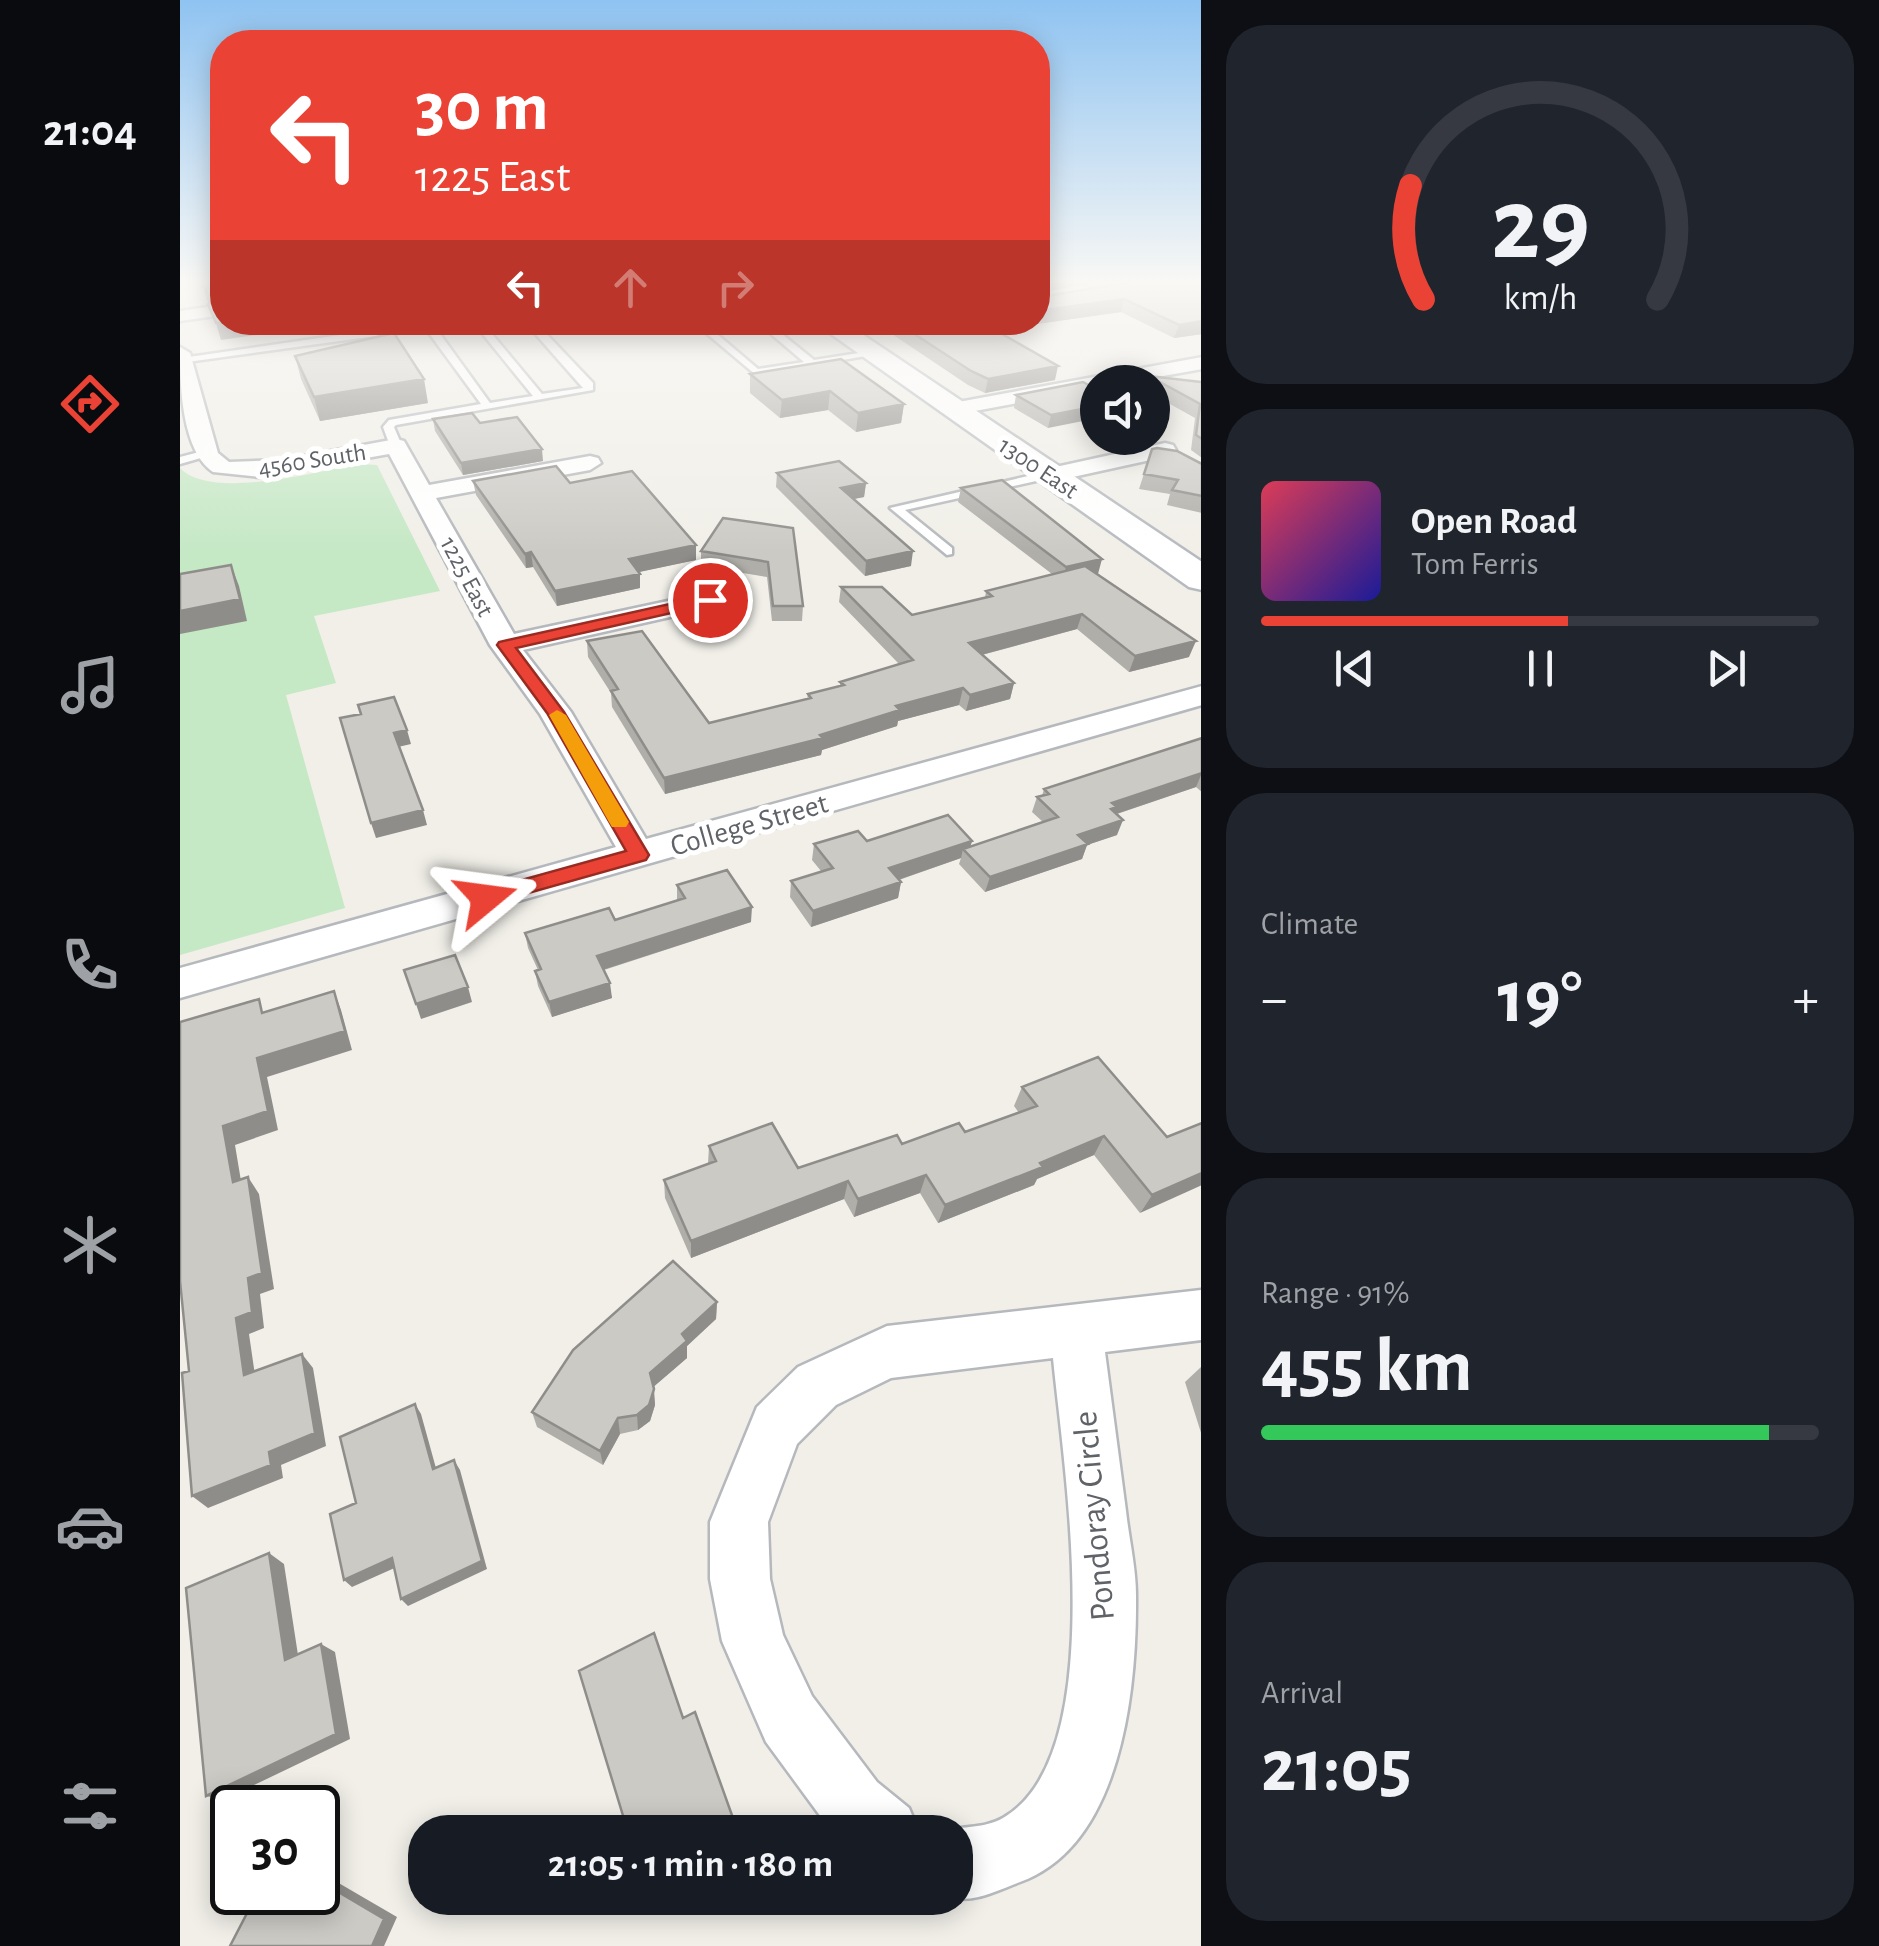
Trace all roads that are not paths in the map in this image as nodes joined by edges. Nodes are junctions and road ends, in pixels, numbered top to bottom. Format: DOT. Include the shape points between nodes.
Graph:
graph roads {
  1 [pos="183,371"];
  2 [pos="461,371"];
  3 [pos="517,371"];
  4 [pos="574,371"];
  5 [pos="897,371"];
  6 [pos="1155,371"];
  7 [pos="540,398"];
  8 [pos="187,403"];
  9 [pos="487,406"];
  10 [pos="953,409"];
  11 [pos="396,446"];
  12 [pos="207,453"];
  13 [pos="180,460"];
  14 [pos="590,463"];
  15 [pos="1190,464"];
  16 [pos="1050,475"];
  17 [pos="423,493"];
  18 [pos="948,551"];
  19 [pos="1201,578"];
  20 [pos="710,600"];
  21 [pos="505,645"];
  22 [pos="1201,695"];
  23 [pos="638,855"];
  24 [pos="180,984"];
  25 [pos="1201,1315"];
  26 [pos="1076,1331"];
  27 [pos="864,1815"];
  28 [pos="973,1864"];
  1 -- 8 [label="street"];
  2 -- 9 [label="lane"];
  3 -- 7 [label="lane"];
  4 -- 7 [label="lane" via="590,388"];
  5 -- 10 [label="main road, 1300 East"];
  6 -- 10 [label="street"];
  7 -- 9 [label="lane"];
  8 -- 12 [label="street"];
  9 -- 11 [label="lane" via="393,422 388,427"];
  10 -- 16 [label="main road, 1300 East"];
  11 -- 12 [label="street, 4560 South" via="227,469"];
  11 -- 17 [label="street, 1225 East"];
  12 -- 13 [label="lane"];
  14 -- 17 [label="street"];
  15 -- 16 [label="street" via="1163,440"];
  16 -- 18 [label="lane" via="896,508"];
  16 -- 19 [label="main road, 1300 East"];
  17 -- 21 [label="street, 1225 East"];
  20 -- 21 [label="street"];
  21 -- 23 [label="street, 1225 East" via="556,712"];
  22 -- 23 [label="street, College Street"];
  23 -- 24 [label="street, College Street"];
  25 -- 26 [label="street"];
  26 -- 27 [label="street" via="887,1352 817,1386 776,1426 756,1471 739,1522 740,1579 753,1641 789,1719"];
  26 -- 28 [label="street, Pondoray Circle" via="1106,1593 1088,1746 1067,1801 1026,1845"];
}
